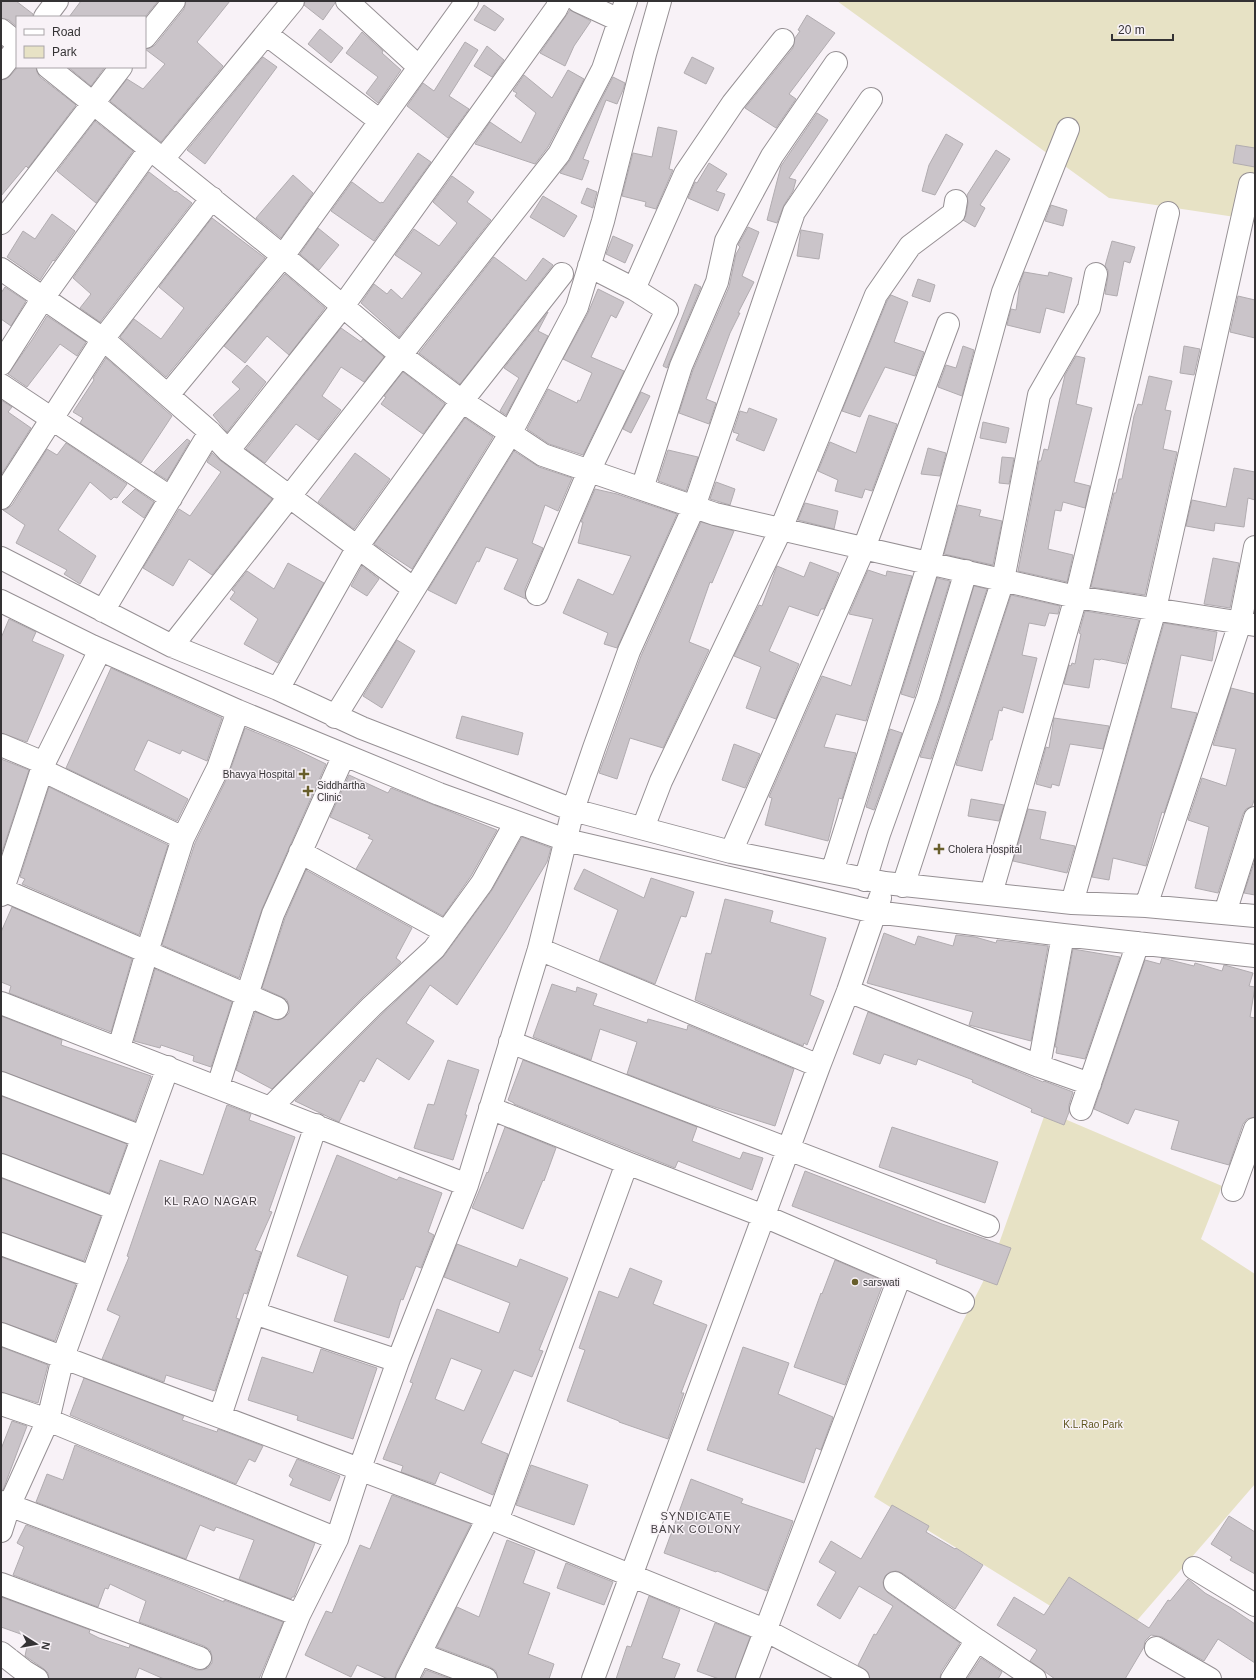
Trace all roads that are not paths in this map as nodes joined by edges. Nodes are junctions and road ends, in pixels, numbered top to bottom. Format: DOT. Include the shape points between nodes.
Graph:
graph roads {
  1 [pos="57,1"];
  2 [pos="174,1"];
  3 [pos="292,1"];
  4 [pos="347,1"];
  5 [pos="467,1"];
  6 [pos="560,1"];
  7 [pos="578,1"];
  8 [pos="660,1"];
  9 [pos="622,10"];
  10 [pos="46,16"];
  11 [pos="1,30"];
  12 [pos="266,34"];
  13 [pos="146,36"];
  14 [pos="784,40"];
  15 [pos="16,42"];
  16 [pos="16,49"];
  17 [pos="836,63"];
  18 [pos="419,67"];
  19 [pos="1,68"];
  20 [pos="49,68"];
  21 [pos="120,68"];
  22 [pos="871,99"];
  23 [pos="92,103"];
  24 [pos="380,121"];
  25 [pos="1068,129"];
  26 [pos="157,154"];
  27 [pos="1250,184"];
  28 [pos="212,198"];
  29 [pos="956,201"];
  30 [pos="1168,213"];
  31 [pos="1,223"];
  32 [pos="283,256"];
  33 [pos="589,266"];
  34 [pos="1,269"];
  35 [pos="562,274"];
  36 [pos="1096,274"];
  37 [pos="634,289"];
  38 [pos="43,298"];
  39 [pos="343,306"];
  40 [pos="948,324"];
  41 [pos="103,339"];
  42 [pos="402,356"];
  43 [pos="1,364"];
  44 [pos="1,385"];
  45 [pos="168,395"];
  46 [pos="462,401"];
  47 [pos="52,418"];
  48 [pos="210,432"];
  49 [pos="510,434"];
  50 [pos="228,451"];
  51 [pos="589,471"];
  52 [pos="642,489"];
  53 [pos="291,497"];
  54 [pos="1,498"];
  55 [pos="171,498"];
  56 [pos="694,507"];
  57 [pos="781,529"];
  58 [pos="358,547"];
  59 [pos="1255,547"];
  60 [pos="864,548"];
  61 [pos="1,558"];
  62 [pos="929,563"];
  63 [pos="966,571"];
  64 [pos="1003,580"];
  65 [pos="414,589"];
  66 [pos="537,594"];
  67 [pos="1076,596"];
  68 [pos="1,601"];
  69 [pos="1155,609"];
  70 [pos="103,611"];
  71 [pos="1247,624"];
  72 [pos="172,646"];
  73 [pos="100,650"];
  74 [pos="278,689"];
  75 [pos="238,711"];
  76 [pos="336,717"];
  77 [pos="1,745"];
  78 [pos="344,755"];
  79 [pos="43,767"];
  80 [pos="573,810"];
  81 [pos="1255,818"];
  82 [pos="516,822"];
  83 [pos="643,828"];
  84 [pos="183,838"];
  85 [pos="566,840"];
  86 [pos="300,852"];
  87 [pos="731,852"];
  88 [pos="832,872"];
  89 [pos="884,883"];
  90 [pos="2,891"];
  91 [pos="991,894"];
  92 [pos="1072,903"];
  93 [pos="1146,906"];
  94 [pos="875,912"];
  95 [pos="1225,913"];
  96 [pos="1255,916"];
  97 [pos="446,932"];
  98 [pos="1063,935"];
  99 [pos="1138,943"];
  100 [pos="539,949"];
  101 [pos="147,952"];
  102 [pos="1255,956"];
  103 [pos="848,991"];
  104 [pos="246,995"];
  105 [pos="1,1003"];
  106 [pos="277,1008"];
  107 [pos="510,1042"];
  108 [pos="119,1048"];
  109 [pos="819,1066"];
  110 [pos="1039,1066"];
  111 [pos="168,1067"];
  112 [pos="1,1083"];
  113 [pos="1090,1084"];
  114 [pos="218,1086"];
  115 [pos="271,1107"];
  116 [pos="490,1108"];
  117 [pos="1081,1109"];
  118 [pos="316,1125"];
  119 [pos="1255,1129"];
  120 [pos="142,1137"];
  121 [pos="788,1149"];
  122 [pos="627,1163"];
  123 [pos="1,1165"];
  124 [pos="467,1185"];
  125 [pos="1233,1190"];
  126 [pos="116,1209"];
  127 [pos="764,1216"];
  128 [pos="988,1226"];
  129 [pos="1,1244"];
  130 [pos="900,1276"];
  131 [pos="92,1277"];
  132 [pos="963,1302"];
  133 [pos="254,1313"];
  134 [pos="1,1334"];
  135 [pos="63,1357"];
  136 [pos="398,1361"];
  137 [pos="1,1404"];
  138 [pos="220,1416"];
  139 [pos="48,1420"];
  140 [pos="360,1468"];
  141 [pos="5,1504"];
  142 [pos="493,1519"];
  143 [pos="1,1531"];
  144 [pos="337,1538"];
  145 [pos="1194,1568"];
  146 [pos="631,1576"];
  147 [pos="895,1583"];
  148 [pos="1,1584"];
  149 [pos="1255,1605"];
  150 [pos="299,1614"];
  151 [pos="765,1630"];
  152 [pos="977,1640"];
  153 [pos="1156,1648"];
  154 [pos="1,1653"];
  155 [pos="420,1654"];
  156 [pos="200,1658"];
  157 [pos="37,1679"];
  158 [pos="273,1679"];
  159 [pos="408,1679"];
  160 [pos="486,1679"];
  161 [pos="593,1679"];
  162 [pos="747,1679"];
  163 [pos="858,1679"];
  164 [pos="952,1679"];
  165 [pos="1035,1679"];
  166 [pos="1210,1679"];
  1 -- 10 [label="street"];
  2 -- 13 [label="street"];
  3 -- 12 [label="street"];
  4 -- 18 [label="street"];
  5 -- 18 [label="street"];
  6 -- 39 [label="street"];
  7 -- 9 [label="street"];
  8 -- 33 [label="street"];
  9 -- 42 [label="street" via="603,69 559,154"];
  11 -- 15 [label="street"];
  12 -- 24 [label="street"];
  12 -- 26 [label="street"];
  14 -- 37 [label="street" via="733,103 685,174"];
  16 -- 19 [label="street"];
  17 -- 52 [label="street" via="772,156 726,241 717,282 681,366"];
  18 -- 24 [label="street"];
  20 -- 23 [label="street"];
  21 -- 23 [label="street"];
  22 -- 56 [label="street" via="794,212"];
  23 -- 26 [label="street"];
  23 -- 31 [label="street"];
  24 -- 32 [label="street"];
  25 -- 62 [label="street" via="1003,292"];
  26 -- 28 [label="street"];
  26 -- 38 [label="street"];
  27 -- 69 [label="street"];
  28 -- 32 [label="street"];
  28 -- 41 [label="street"];
  29 -- 57 [label="street" via="954,213 910,246 876,295"];
  30 -- 67 [label="street"];
  32 -- 39 [label="street"];
  32 -- 45 [label="street"];
  33 -- 37 [label="street"];
  33 -- 49 [label="street" via="577,307"];
  34 -- 38 [label="street"];
  35 -- 46 [label="street"];
  36 -- 64 [label="street" via="1089,308 1039,395"];
  37 -- 51 [label="street" via="667,310"];
  38 -- 41 [label="street"];
  38 -- 43 [label="street"];
  39 -- 42 [label="street"];
  39 -- 50 [label="street"];
  40 -- 60 [label="street"];
  41 -- 45 [label="street"];
  41 -- 47 [label="street"];
  42 -- 46 [label="street"];
  42 -- 53 [label="street"];
  44 -- 47 [label="street"];
  45 -- 48 [label="street"];
  46 -- 49 [label="street"];
  46 -- 58 [label="street"];
  47 -- 54 [label="street"];
  47 -- 55 [label="street"];
  48 -- 50 [label="street"];
  48 -- 55 [label="street"];
  49 -- 51 [label="street" via="543,456"];
  49 -- 65 [label="street"];
  50 -- 53 [label="street"];
  51 -- 52 [label="street"];
  51 -- 66 [label="street"];
  52 -- 56 [label="street"];
  53 -- 58 [label="street"];
  53 -- 72 [label="street"];
  55 -- 70 [label="street"];
  56 -- 57 [label="street"];
  56 -- 80 [label="street" via="629,651"];
  57 -- 60 [label="street"];
  57 -- 83 [label="street" via="661,781"];
  58 -- 65 [label="street"];
  58 -- 74 [label="street"];
  59 -- 71 [label="street"];
  60 -- 62 [label="street"];
  60 -- 87 [label="street"];
  61 -- 70 [label="street"];
  62 -- 63 [label="street"];
  62 -- 88 [label="street"];
  63 -- 64 [label="street"];
  63 -- 89 [label="street" via="928,697 879,834"];
  64 -- 67 [label="street"];
  64 -- 89 [label="street"];
  65 -- 76 [label="street"];
  67 -- 69 [label="street"];
  67 -- 91 [label="street"];
  68 -- 73 [label="street"];
  69 -- 71 [label="street"];
  69 -- 92 [label="street"];
  70 -- 72 [label="street"];
  71 -- 93 [label="street"];
  72 -- 74 [label="street"];
  73 -- 75 [label="street"];
  73 -- 79 [label="street"];
  74 -- 76 [label="street"];
  75 -- 78 [label="street"];
  75 -- 84 [label="street" via="218,768"];
  76 -- 80 [label="street"];
  77 -- 79 [label="street"];
  78 -- 82 [label="street"];
  78 -- 86 [label="street"];
  79 -- 84 [label="street"];
  79 -- 90 [label="street"];
  80 -- 83 [label="street"];
  80 -- 85 [label="street"];
  81 -- 95 [label="street"];
  82 -- 85 [label="street"];
  82 -- 97 [label="street" via="482,883"];
  83 -- 87 [label="street"];
  84 -- 101 [label="street"];
  85 -- 94 [label="street"];
  85 -- 100 [label="street"];
  86 -- 97 [label="street"];
  86 -- 104 [label="street" via="272,914"];
  87 -- 88 [label="street"];
  88 -- 89 [label="street"];
  89 -- 91 [label="street"];
  89 -- 94 [label="street"];
  90 -- 101 [label="street"];
  91 -- 92 [label="street"];
  92 -- 93 [label="street"];
  93 -- 95 [label="street"];
  94 -- 98 [label="street"];
  94 -- 103 [label="street"];
  95 -- 96 [label="street"];
  97 -- 115 [label="street" via="434,949 372,1006"];
  98 -- 99 [label="street"];
  98 -- 110 [label="street"];
  99 -- 102 [label="street"];
  99 -- 113 [label="street"];
  100 -- 107 [label="street"];
  100 -- 109 [label="street"];
  101 -- 104 [label="street"];
  101 -- 108 [label="street"];
  103 -- 109 [label="street"];
  103 -- 110 [label="street"];
  104 -- 106 [label="street"];
  104 -- 114 [label="street"];
  105 -- 108 [label="street"];
  107 -- 116 [label="street"];
  107 -- 121 [label="street"];
  108 -- 111 [label="street"];
  109 -- 121 [label="street"];
  110 -- 113 [label="street"];
  111 -- 114 [label="street"];
  111 -- 120 [label="street"];
  112 -- 120 [label="street"];
  113 -- 117 [label="street"];
  114 -- 115 [label="street"];
  115 -- 118 [label="street"];
  116 -- 122 [label="street"];
  116 -- 124 [label="street"];
  118 -- 124 [label="street"];
  118 -- 133 [label="street"];
  119 -- 125 [label="street"];
  120 -- 126 [label="street"];
  121 -- 127 [label="street"];
  121 -- 128 [label="street"];
  122 -- 127 [label="street"];
  122 -- 142 [label="street"];
  123 -- 126 [label="street"];
  124 -- 136 [label="street"];
  126 -- 131 [label="street"];
  127 -- 130 [label="street"];
  127 -- 146 [label="street"];
  129 -- 131 [label="street"];
  130 -- 132 [label="street"];
  130 -- 151 [label="street"];
  131 -- 135 [label="street"];
  133 -- 136 [label="street"];
  133 -- 138 [label="street"];
  134 -- 135 [label="street"];
  135 -- 138 [label="street"];
  135 -- 139 [label="street"];
  136 -- 140 [label="street"];
  137 -- 139 [label="street"];
  138 -- 140 [label="street"];
  139 -- 141 [label="street"];
  139 -- 144 [label="street"];
  140 -- 142 [label="street"];
  140 -- 144 [label="street"];
  141 -- 143 [label="street"];
  141 -- 150 [label="street"];
  142 -- 146 [label="street"];
  142 -- 155 [label="street"];
  144 -- 150 [label="street"];
  145 -- 149 [label="street"];
  146 -- 151 [label="street"];
  146 -- 161 [label="street"];
  147 -- 152 [label="street"];
  148 -- 156 [label="street"];
  150 -- 158 [label="street"];
  151 -- 162 [label="street"];
  151 -- 163 [label="street"];
  152 -- 164 [label="street"];
  152 -- 165 [label="street"];
  153 -- 166 [label="street"];
  154 -- 157 [label="street"];
  155 -- 159 [label="street"];
  155 -- 160 [label="street"];
}
